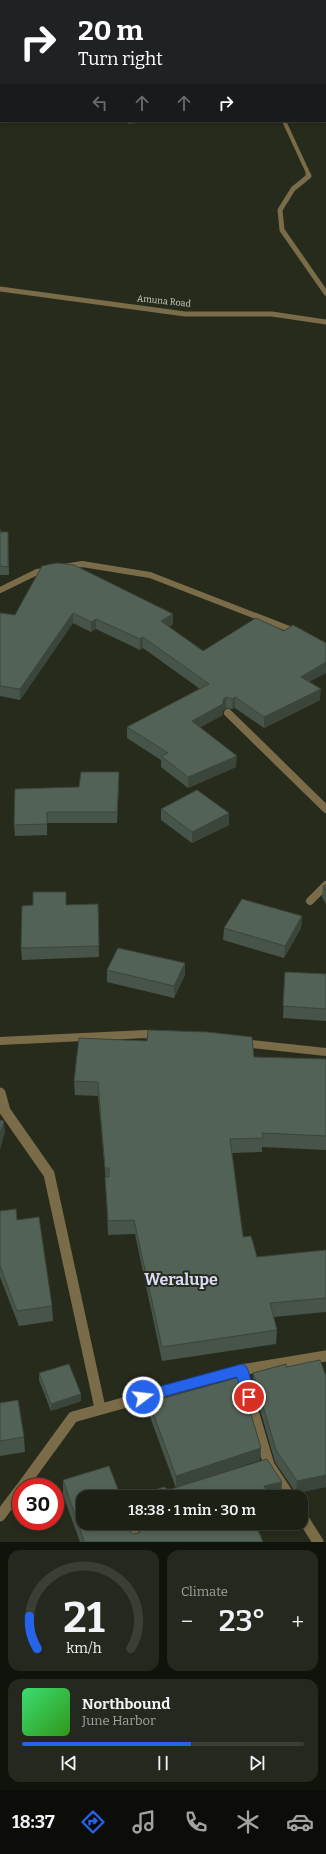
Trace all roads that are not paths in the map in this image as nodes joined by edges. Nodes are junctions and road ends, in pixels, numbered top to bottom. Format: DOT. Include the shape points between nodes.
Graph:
graph roads {
  1 [pos="284,122"];
  2 [pos="0,289"];
  3 [pos="326,293"];
  4 [pos="326,322"];
  5 [pos="0,590"];
  6 [pos="304,635"];
  7 [pos="228,713"];
  8 [pos="326,809"];
  9 [pos="326,885"];
  10 [pos="310,901"];
  11 [pos="169,1036"];
  12 [pos="0,1041"];
  13 [pos="230,1042"];
  14 [pos="326,1052"];
  15 [pos="0,1093"];
  16 [pos="326,1356"];
  17 [pos="242,1370"];
  18 [pos="100,1408"];
  19 [pos="270,1465"];
  20 [pos="255,1470"];
  21 [pos="28,1478"];
  22 [pos="286,1490"];
  23 [pos="12,1499"];
  24 [pos="0,1516"];
  25 [pos="308,1526"];
  26 [pos="132,1530"];
  27 [pos="135,1542"];
  28 [pos="318,1542"];
  1 -- 3 [label="street" via="309,176 293,189 280,210 282,230"];
  2 -- 4 [label="street, Amuna Road" via="185,314 272,314"];
  5 -- 6 [label="street" via="37,572 82,564 150,575"];
  7 -- 8 [label="street"];
  9 -- 10 [label="street"];
  11 -- 12 [label="street" via="146,1034"];
  13 -- 14 [label="street"];
  15 -- 18 [label="street" via="5,1111 49,1174"];
  16 -- 17 [label="street"];
  17 -- 18 [label="street"];
  17 -- 19 [label="street"];
  18 -- 21 [label="street" via="73,1417"];
  19 -- 20 [label="street"];
  19 -- 22 [label="street"];
  23 -- 24 [label="street"];
  25 -- 28 [label="street"];
  26 -- 27 [label="street"];
}
